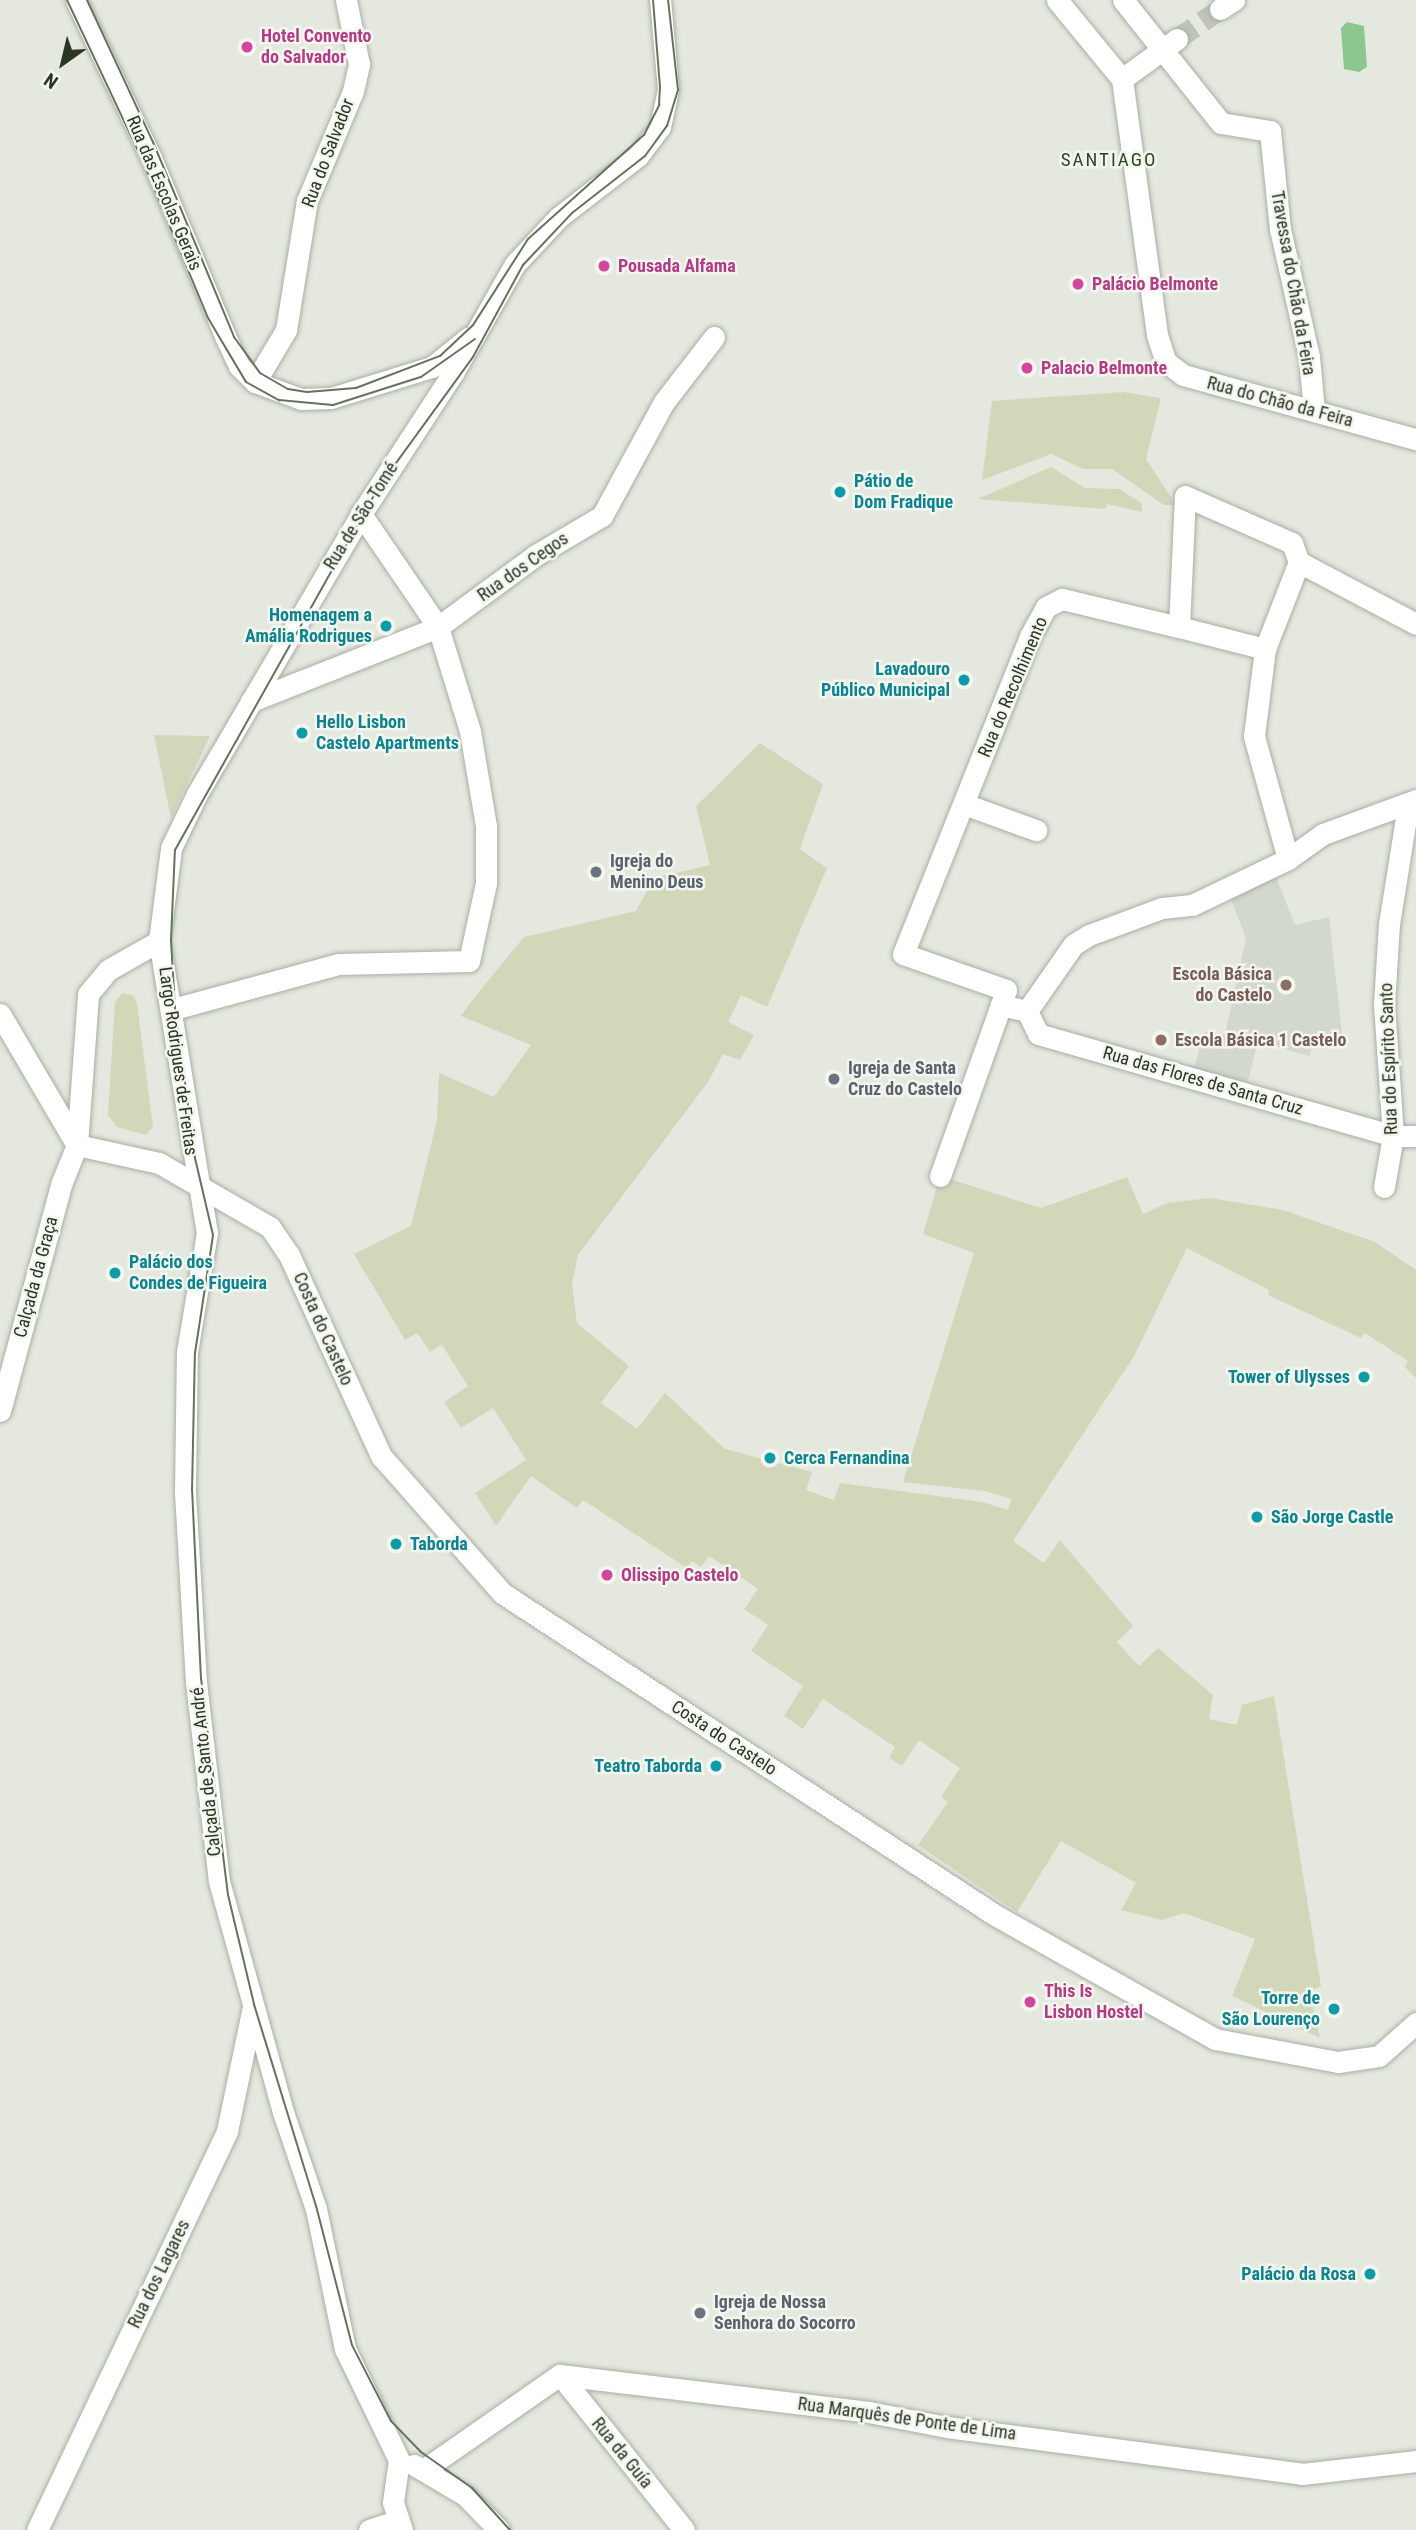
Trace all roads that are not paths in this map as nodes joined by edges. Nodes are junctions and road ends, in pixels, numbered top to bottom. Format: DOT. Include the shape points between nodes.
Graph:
graph roads {
  1 [pos="76,0"];
  2 [pos="346,0"];
  3 [pos="660,0"];
  4 [pos="1057,0"];
  5 [pos="1123,0"];
  6 [pos="1170,44"];
  7 [pos="1122,79"];
  8 [pos="491,310"];
  9 [pos="714,337"];
  10 [pos="255,382"];
  11 [pos="1314,411"];
  12 [pos="1416,439"];
  13 [pos="361,514"];
  14 [pos="1299,562"];
  15 [pos="1416,624"];
  16 [pos="439,627"];
  17 [pos="1179,627"];
  18 [pos="1265,649"];
  19 [pos="251,701"];
  20 [pos="1412,803"];
  21 [pos="964,804"];
  22 [pos="1036,830"];
  23 [pos="1289,859"];
  24 [pos="159,941"];
  25 [pos="1001,1005"];
  26 [pos="173,1009"];
  27 [pos="1027,1011"];
  28 [pos="0,1014"];
  29 [pos="1393,1136"];
  30 [pos="1416,1136"];
  31 [pos="77,1145"];
  32 [pos="940,1175"];
  33 [pos="195,1180"];
  34 [pos="1384,1186"];
  35 [pos="0,1410"];
  36 [pos="253,2008"];
  37 [pos="1416,2023"];
  38 [pos="560,2375"];
  39 [pos="398,2460"];
  40 [pos="1416,2461"];
  41 [pos="426,2468"];
  42 [pos="399,2526"];
  43 [pos="37,2530"];
  44 [pos="369,2530"];
  45 [pos="499,2530"];
  46 [pos="684,2530"];
  1 -- 10 [label="street, Rua das Escolas Gerais" via="151,158 239,366"];
  2 -- 10 [label="street, Rua do Salvador" via="357,73 307,201 285,330"];
  3 -- 8 [label="street, Rua de São Tomé" via="667,110 649,144 533,242 515,264"];
  4 -- 7 [label="street"];
  5 -- 6 [label="street"];
  6 -- 7 [label="street"];
  6 -- 11 [label="street, Travessa do Chão da Feira" via="1222,123 1270,131 1280,229 1309,357"];
  7 -- 11 [label="street, Rua do Chão da Feira" via="1159,345 1166,362 1183,375"];
  8 -- 10 [label="street" via="471,336 432,367 363,391 301,399"];
  8 -- 13 [label="street, Rua de São Tomé"];
  9 -- 16 [label="street, Rua dos Cegos" via="664,402 602,516 536,555"];
  11 -- 12 [label="street, Rua do Chão da Feira"];
  13 -- 16 [label="street"];
  13 -- 19 [label="street, Rua de São Tomé"];
  14 -- 15 [label="street"];
  14 -- 17 [label="street" via="1292,543 1185,496"];
  14 -- 18 [label="street"];
  16 -- 19 [label="street, Rua dos Cegos"];
  16 -- 26 [label="street" via="470,732 486,826 486,883 469,961 339,964"];
  17 -- 18 [label="street, Rua do Recolhimento"];
  17 -- 21 [label="street, Rua do Recolhimento" via="1062,599 1046,607 1030,636"];
  18 -- 23 [label="street" via="1254,736"];
  19 -- 24 [label="street, Rua de São Tomé" via="171,848"];
  20 -- 23 [label="street" via="1323,834"];
  20 -- 29 [label="street, Rua do Espírito Santo" via="1389,924 1384,1005"];
  21 -- 22 [label="street"];
  21 -- 25 [label="street, Rua do Recolhimento" via="904,954 1006,990"];
  23 -- 27 [label="street" via="1192,905 1162,908 1089,935 1073,945"];
  24 -- 26 [label="street, Largo Rodrigues de Freitas"];
  24 -- 31 [label="street, Calçada da Graça" via="108,970 88,994"];
  25 -- 27 [label="street"];
  25 -- 32 [label="street"];
  26 -- 33 [label="street, Largo Rodrigues de Freitas"];
  27 -- 29 [label="street, Rua das Flores de Santa Cruz" via="1038,1034"];
  28 -- 31 [label="street"];
  29 -- 30 [label="street, Rua das Flores de Santa Cruz"];
  29 -- 34 [label="street, Rua do Espírito Santo"];
  31 -- 33 [label="street" via="159,1163"];
  31 -- 35 [label="street, Calçada da Graça" via="62,1182"];
  33 -- 36 [label="street, Calçada de Santo André" via="207,1233 187,1352 185,1491 196,1684 219,1881"];
  33 -- 37 [label="street, Costa do Castelo" via="270,1227 289,1255 381,1456 502,1593 995,1915 1216,2039 1338,2062 1379,2056"];
  36 -- 39 [label="street, Calçada de Santo André" via="316,2209 345,2349"];
  36 -- 43 [label="street, Rua dos Lagares" via="227,2131"];
  38 -- 40 [label="street, Rua Marquês de Ponte de Lima" via="869,2412 947,2427 1302,2474"];
  38 -- 41 [label="street"];
  38 -- 46 [label="street, Rua da Guía"];
  39 -- 41 [label="street"];
  39 -- 42 [label="street"];
  41 -- 45 [label="street" via="465,2495"];
  42 -- 44 [label="street"];
}
